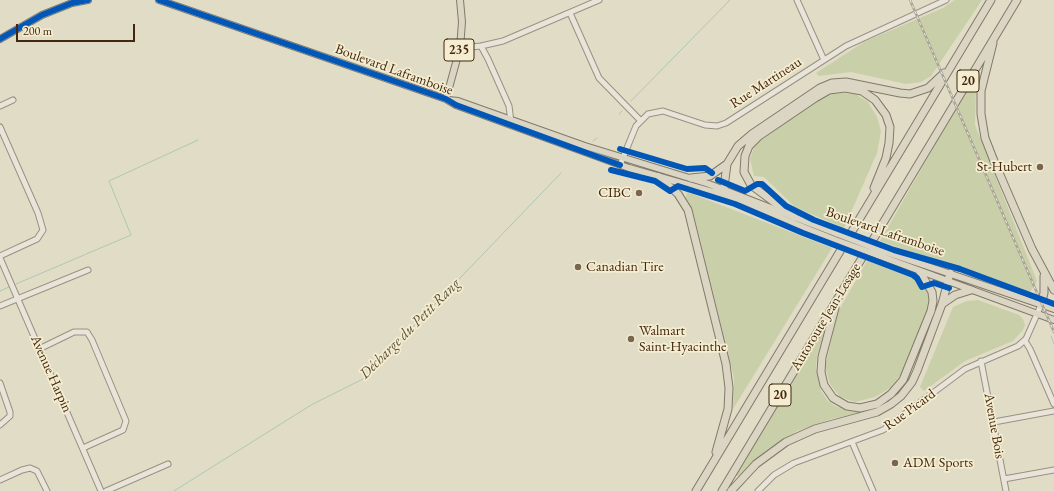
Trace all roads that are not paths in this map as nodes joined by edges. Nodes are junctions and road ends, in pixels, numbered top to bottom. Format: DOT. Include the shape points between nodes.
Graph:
graph roads {
  1 [pos="88,0"];
  2 [pos="159,0"];
  3 [pos="460,0"];
  4 [pos="599,0"];
  5 [pos="797,0"];
  6 [pos="946,0"];
  7 [pos="991,0"];
  8 [pos="1017,0"];
  9 [pos="570,13"];
  10 [pos="995,37"];
  11 [pos="0,38"];
  12 [pos="481,46"];
  13 [pos="460,48"];
  14 [pos="824,60"];
  15 [pos="954,62"];
  16 [pos="446,99"];
  17 [pos="13,100"];
  18 [pos="0,106"];
  19 [pos="640,120"];
  20 [pos="511,123"];
  21 [pos="0,127"];
  22 [pos="623,157"];
  23 [pos="727,164"];
  24 [pos="620,165"];
  25 [pos="659,177"];
  26 [pos="691,178"];
  27 [pos="723,192"];
  28 [pos="865,210"];
  29 [pos="794,217"];
  30 [pos="837,237"];
  31 [pos="879,252"];
  32 [pos="0,257"];
  33 [pos="88,270"];
  34 [pos="920,272"];
  35 [pos="950,273"];
  36 [pos="1044,274"];
  37 [pos="947,282"];
  38 [pos="971,290"];
  39 [pos="1054,290"];
  40 [pos="18,298"];
  41 [pos="838,298"];
  42 [pos="942,304"];
  43 [pos="1041,304"];
  44 [pos="0,306"];
  45 [pos="1054,309"];
  46 [pos="1037,313"];
  47 [pos="1054,320"];
  48 [pos="1025,341"];
  49 [pos="39,349"];
  50 [pos="981,361"];
  51 [pos="0,383"];
  52 [pos="1054,404"];
  53 [pos="1054,411"];
  54 [pos="994,422"];
  55 [pos="0,425"];
  56 [pos="852,442"];
  57 [pos="83,448"];
  58 [pos="168,464"];
  59 [pos="709,470"];
  60 [pos="1054,470"];
  61 [pos="1004,479"];
  62 [pos="0,480"];
  63 [pos="47,491"];
  64 [pos="101,491"];
  65 [pos="106,491"];
  66 [pos="696,491"];
  67 [pos="722,491"];
  68 [pos="731,491"];
  69 [pos="758,491"];
  70 [pos="873,491"];
  71 [pos="1006,491"];
  1 -- 11 [label="main road" via="72,3 42,15"];
  2 -- 16 [label="main road, Boulevard Laframboise"];
  3 -- 13 [label="main road, 235"];
  4 -- 9 [label="street"];
  5 -- 14 [label="street"];
  6 -- 14 [label="street, Rue Martineau" via="862,38"];
  7 -- 15 [label="highway, Autoroute Jean-Lesage / 20"];
  8 -- 10 [label="highway, Autoroute Jean-Lesage / 20"];
  9 -- 12 [label="street" via="503,41"];
  9 -- 19 [label="street" via="599,78"];
  10 -- 36 [label="highway" via="982,88 983,128 992,156"];
  10 -- 41 [label="highway, Autoroute Jean-Lesage / 20"];
  12 -- 13 [label="street"];
  12 -- 20 [label="street" via="510,106"];
  13 -- 16 [label="main road, 235"];
  14 -- 19 [label="street, Rue Martineau" via="723,125 703,125 660,111 650,113"];
  15 -- 23 [label="highway" via="932,85 916,93 900,93 846,82 822,87 744,140"];
  15 -- 28 [label="highway, Autoroute Jean-Lesage / 20"];
  16 -- 20 [label="main road, Boulevard Laframboise" via="456,105"];
  17 -- 18 [label="street"];
  19 -- 22 [label="street"];
  20 -- 22 [label="main road, Boulevard Laframboise"];
  20 -- 24 [label="main road, Boulevard Laframboise"];
  21 -- 32 [label="street" via="43,230 36,239"];
  22 -- 24 [label="street"];
  22 -- 26 [label="main road, Boulevard Laframboise"];
  23 -- 26 [label="highway" via="710,177"];
  23 -- 27 [label="highway"];
  24 -- 25 [label="main road, Boulevard Laframboise"];
  25 -- 27 [label="main road, Boulevard Laframboise"];
  25 -- 59 [label="highway" via="678,194 688,211 727,369 727,413"];
  26 -- 27 [label="main road, Boulevard Laframboise"];
  27 -- 29 [label="main road, Boulevard Laframboise"];
  27 -- 30 [label="main road, Boulevard Laframboise"];
  28 -- 29 [label="highway" via="888,151 889,124 882,107 870,96 855,89 839,88 819,95 771,128 752,142 745,153 744,169 751,185"];
  28 -- 59 [label="highway, Autoroute Jean-Lesage / 20"];
  29 -- 30 [label="main road, Boulevard Laframboise"];
  30 -- 31 [label="main road, Boulevard Laframboise, bridge"];
  31 -- 34 [label="main road, Boulevard Laframboise"];
  31 -- 35 [label="main road, Boulevard Laframboise"];
  32 -- 40 [label="street, Avenue Harpin"];
  33 -- 40 [label="street"];
  34 -- 37 [label="main road, Boulevard Laframboise"];
  34 -- 41 [label="highway" via="933,298 921,339 901,384 886,399 870,406 857,408 842,404 829,393 823,382 822,353"];
  35 -- 37 [label="highway"];
  35 -- 43 [label="main road, Boulevard Laframboise"];
  36 -- 39 [label="highway"];
  36 -- 43 [label="highway"];
  37 -- 38 [label="main road, Boulevard Laframboise"];
  37 -- 42 [label="highway"];
  38 -- 42 [label="highway" via="955,295"];
  38 -- 46 [label="main road, Boulevard Laframboise"];
  40 -- 44 [label="street"];
  40 -- 49 [label="street, Avenue Harpin"];
  41 -- 67 [label="highway, Autoroute Jean-Lesage / 20"];
  42 -- 68 [label="highway" via="916,374 896,400 874,413 815,429 786,442 756,464"];
  43 -- 45 [label="main road, Boulevard Laframboise"];
  43 -- 46 [label="street"];
  46 -- 47 [label="main road, Boulevard Laframboise"];
  46 -- 48 [label="street"];
  48 -- 50 [label="street, Rue Picard" via="1017,347"];
  48 -- 52 [label="street"];
  49 -- 57 [label="street, Avenue Harpin"];
  49 -- 57 [label="street" via="74,332 87,332 92,340 126,422 123,430"];
  50 -- 54 [label="street, Avenue Bois"];
  50 -- 56 [label="street, Rue Picard" via="962,371 886,428"];
  51 -- 55 [label="street" via="10,416"];
  53 -- 54 [label="street"];
  54 -- 61 [label="street, Avenue Bois"];
  56 -- 69 [label="street, Rue Picard" via="790,465"];
  56 -- 70 [label="street"];
  57 -- 64 [label="street, Avenue Harpin"];
  58 -- 65 [label="street"];
  59 -- 66 [label="highway, Autoroute Jean-Lesage / 20"];
  60 -- 61 [label="street"];
  61 -- 71 [label="street, Avenue Bois"];
  62 -- 63 [label="street" via="30,468 37,471"];
}
